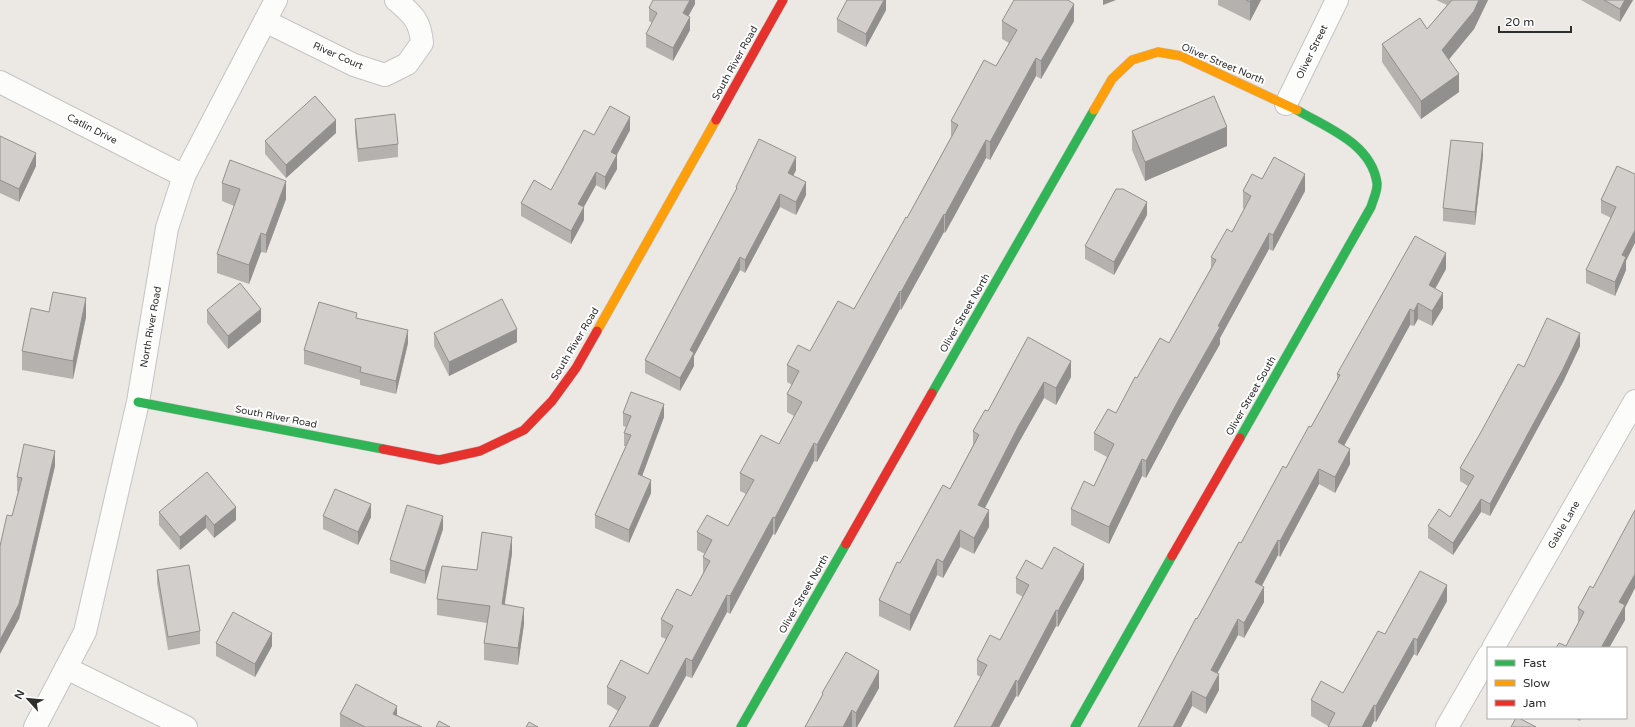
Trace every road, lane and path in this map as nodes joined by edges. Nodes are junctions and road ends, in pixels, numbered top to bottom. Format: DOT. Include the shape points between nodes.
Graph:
graph roads {
  1 [pos="276,0"];
  2 [pos="396,0"];
  3 [pos="783,0"];
  4 [pos="1337,0"];
  5 [pos="265,21"];
  6 [pos="0,82"];
  7 [pos="1286,104"];
  8 [pos="184,176"];
  9 [pos="138,402"];
  10 [pos="1635,402"];
  11 [pos="1494,647"];
  12 [pos="1487,658"];
  13 [pos="66,668"];
  14 [pos="34,727"];
  15 [pos="186,727"];
  16 [pos="741,727"];
  17 [pos="1075,727"];
  18 [pos="1447,727"];
  1 -- 5 [label="street, North River Road"];
  2 -- 5 [label="street, River Court" via="412,14 420,28 422,43 407,64 385,74 354,65"];
  3 -- 9 [label="street, South River Road" via="576,368 552,401 524,430 480,451 439,460"];
  4 -- 7 [label="street, Oliver Street"];
  5 -- 8 [label="street, North River Road"];
  6 -- 8 [label="street, Catlin Drive"];
  7 -- 16 [label="street, Oliver Street North" via="1181,56 1158,52 1132,60 1112,79"];
  7 -- 17 [label="street, Oliver Street South" via="1354,143 1370,161 1377,184 1371,207"];
  8 -- 9 [label="street, North River Road" via="167,228"];
  9 -- 13 [label="street, North River Road" via="85,632"];
  10 -- 11 [label="street, Gable Lane"];
  12 -- 18 [label="street"];
  13 -- 14 [label="street, North River Road"];
  13 -- 15 [label="street"];
}
